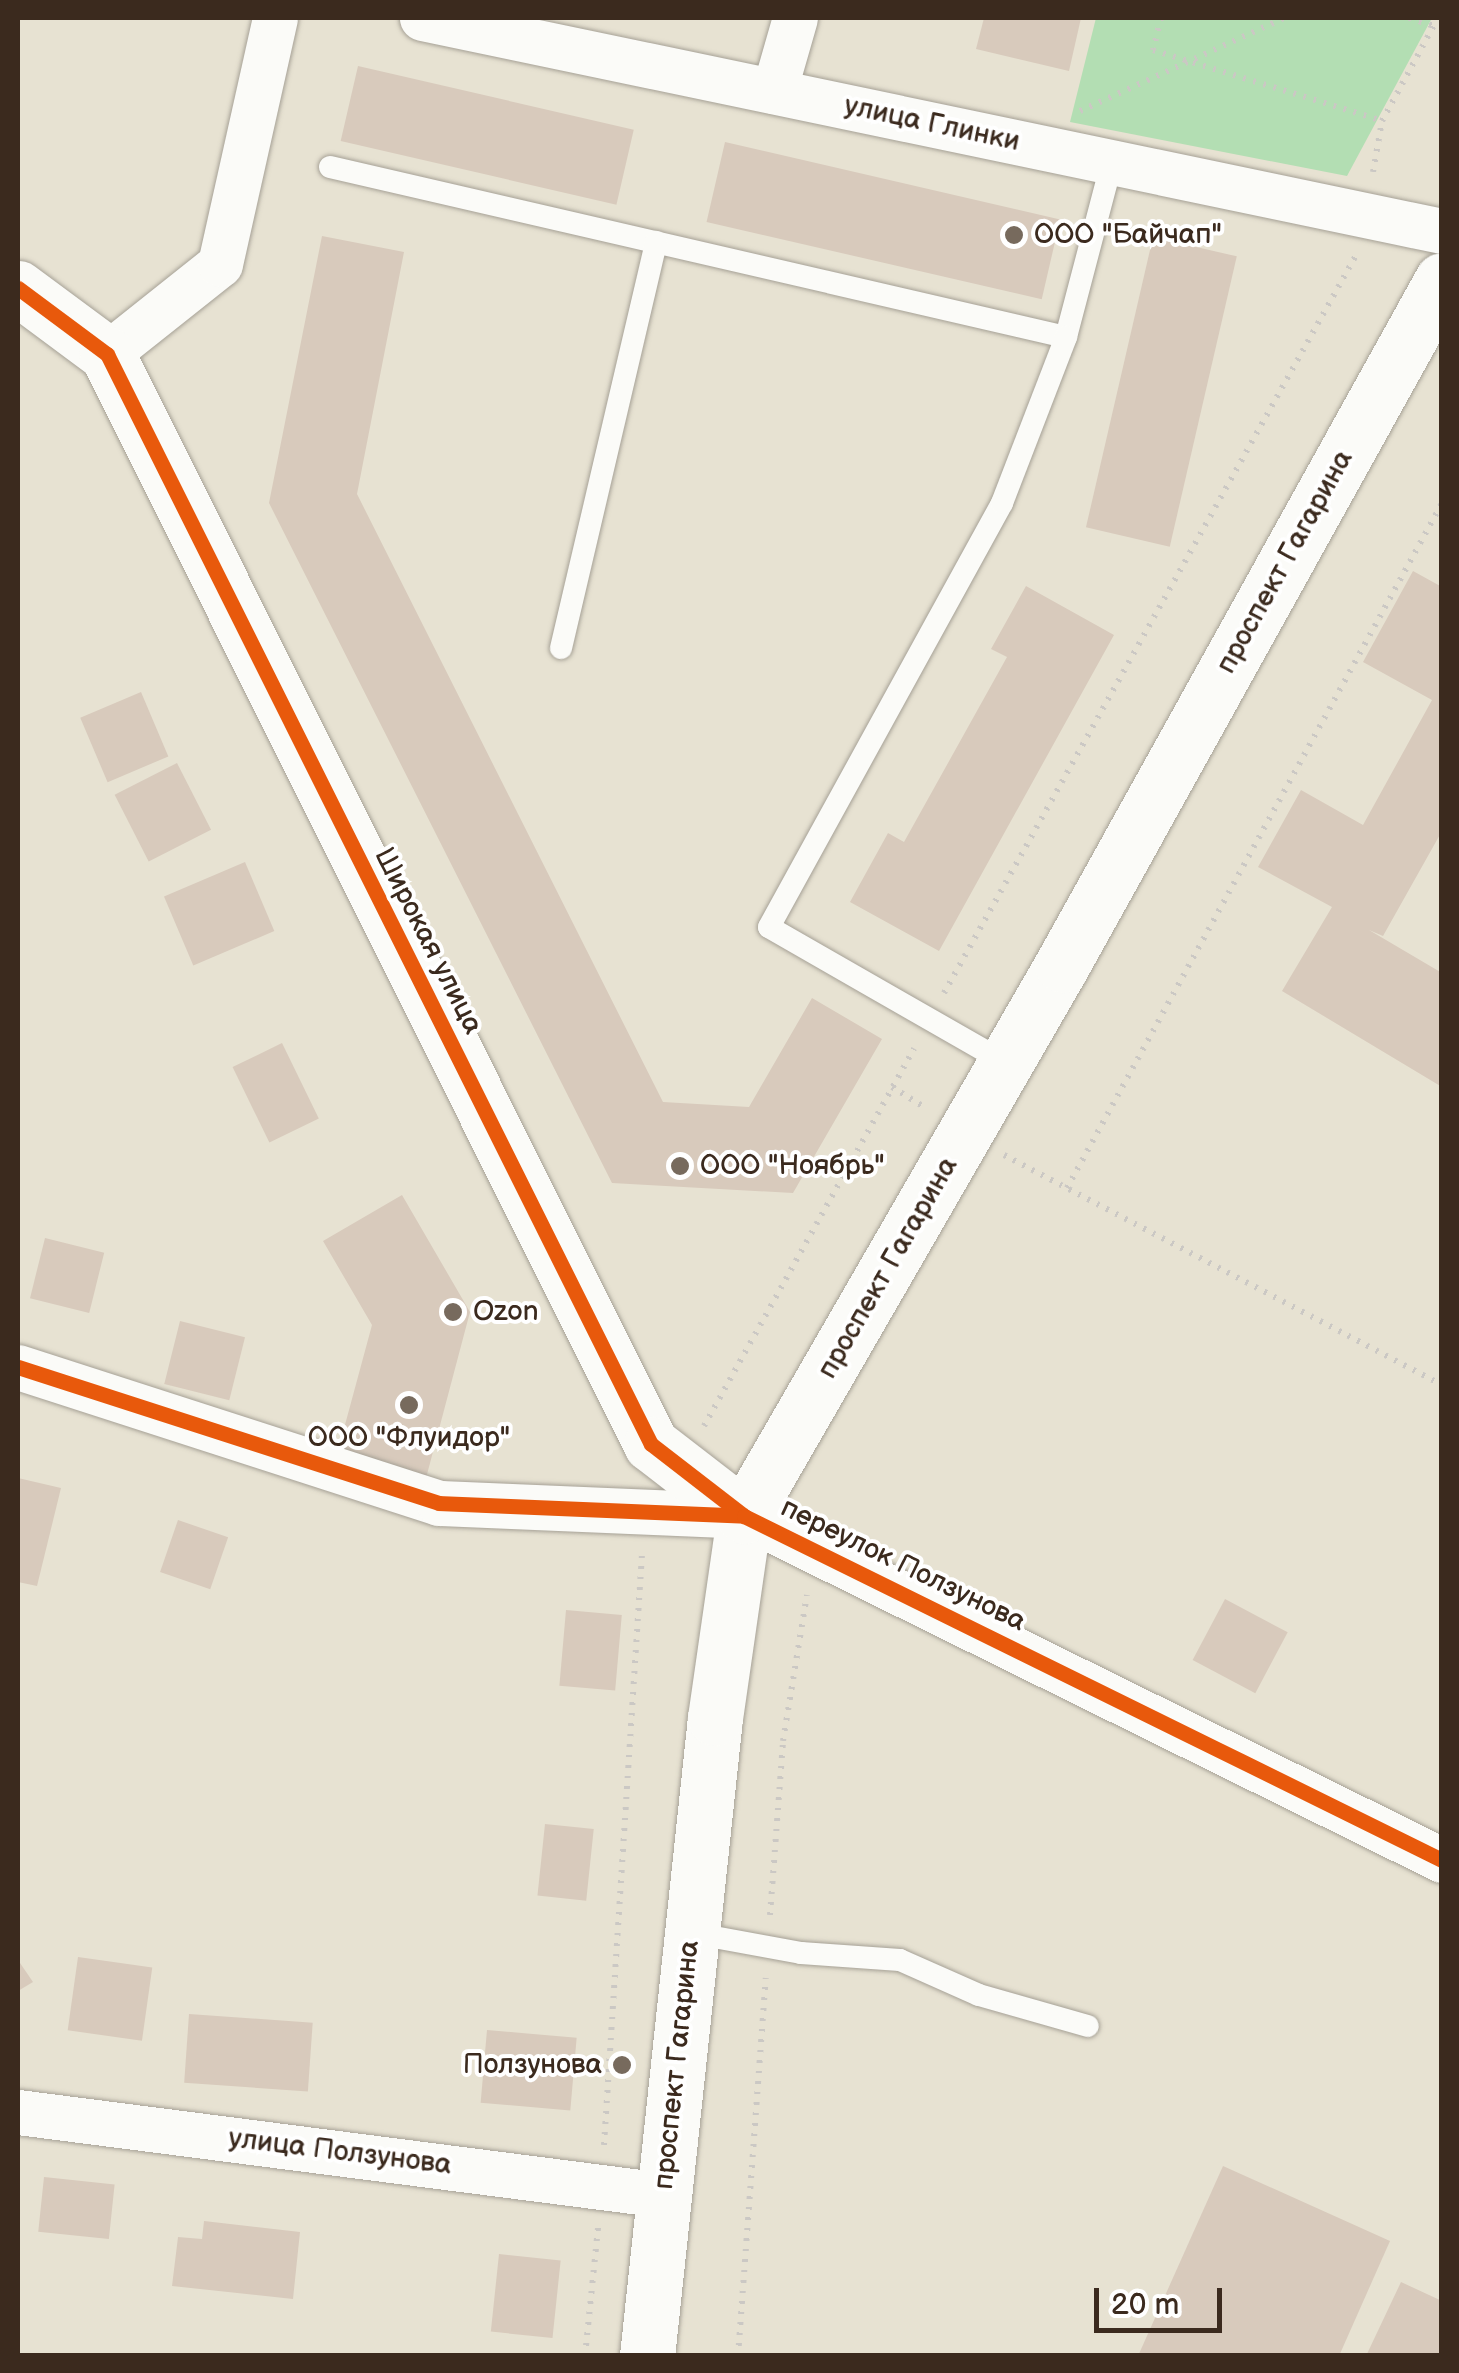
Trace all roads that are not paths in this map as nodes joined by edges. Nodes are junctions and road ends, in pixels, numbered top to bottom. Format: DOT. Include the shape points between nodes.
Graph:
graph roads {
  1 [pos="275,18"];
  2 [pos="422,18"];
  3 [pos="795,18"];
  4 [pos="774,92"];
  5 [pos="1112,162"];
  6 [pos="330,167"];
  7 [pos="1442,231"];
  8 [pos="656,242"];
  9 [pos="1442,280"];
  10 [pos="18,288"];
  11 [pos="1066,336"];
  12 [pos="107,354"];
  13 [pos="561,648"];
  14 [pos="1006,1062"];
  15 [pos="18,1367"];
  16 [pos="744,1516"];
  17 [pos="1442,1860"];
  18 [pos="692,1933"];
  19 [pos="1088,2026"];
  20 [pos="18,2112"];
  21 [pos="662,2195"];
  22 [pos="647,2356"];
  1 -- 12 [label="street" via="220,264"];
  2 -- 4 [label="street, улица Глинки"];
  3 -- 4 [label="street"];
  4 -- 5 [label="street, улица Глинки"];
  5 -- 7 [label="street, улица Глинки"];
  5 -- 11 [label="lane"];
  6 -- 8 [label="lane"];
  8 -- 11 [label="lane"];
  8 -- 13 [label="lane"];
  9 -- 14 [label="main road, проспект Гагарина"];
  10 -- 12 [label="main road"];
  11 -- 14 [label="lane" via="1002,503 769,928"];
  12 -- 16 [label="main road, Широкая улица" via="651,1444"];
  14 -- 16 [label="main road, проспект Гагарина"];
  15 -- 16 [label="street, переулок Ползунова" via="439,1503"];
  16 -- 17 [label="street, переулок Ползунова"];
  16 -- 18 [label="main road, проспект Гагарина"];
  18 -- 19 [label="lane" via="801,1953 900,1960 980,1995"];
  18 -- 21 [label="main road, проспект Гагарина"];
  20 -- 21 [label="street, улица Ползунова"];
  21 -- 22 [label="main road, проспект Гагарина"];
}
